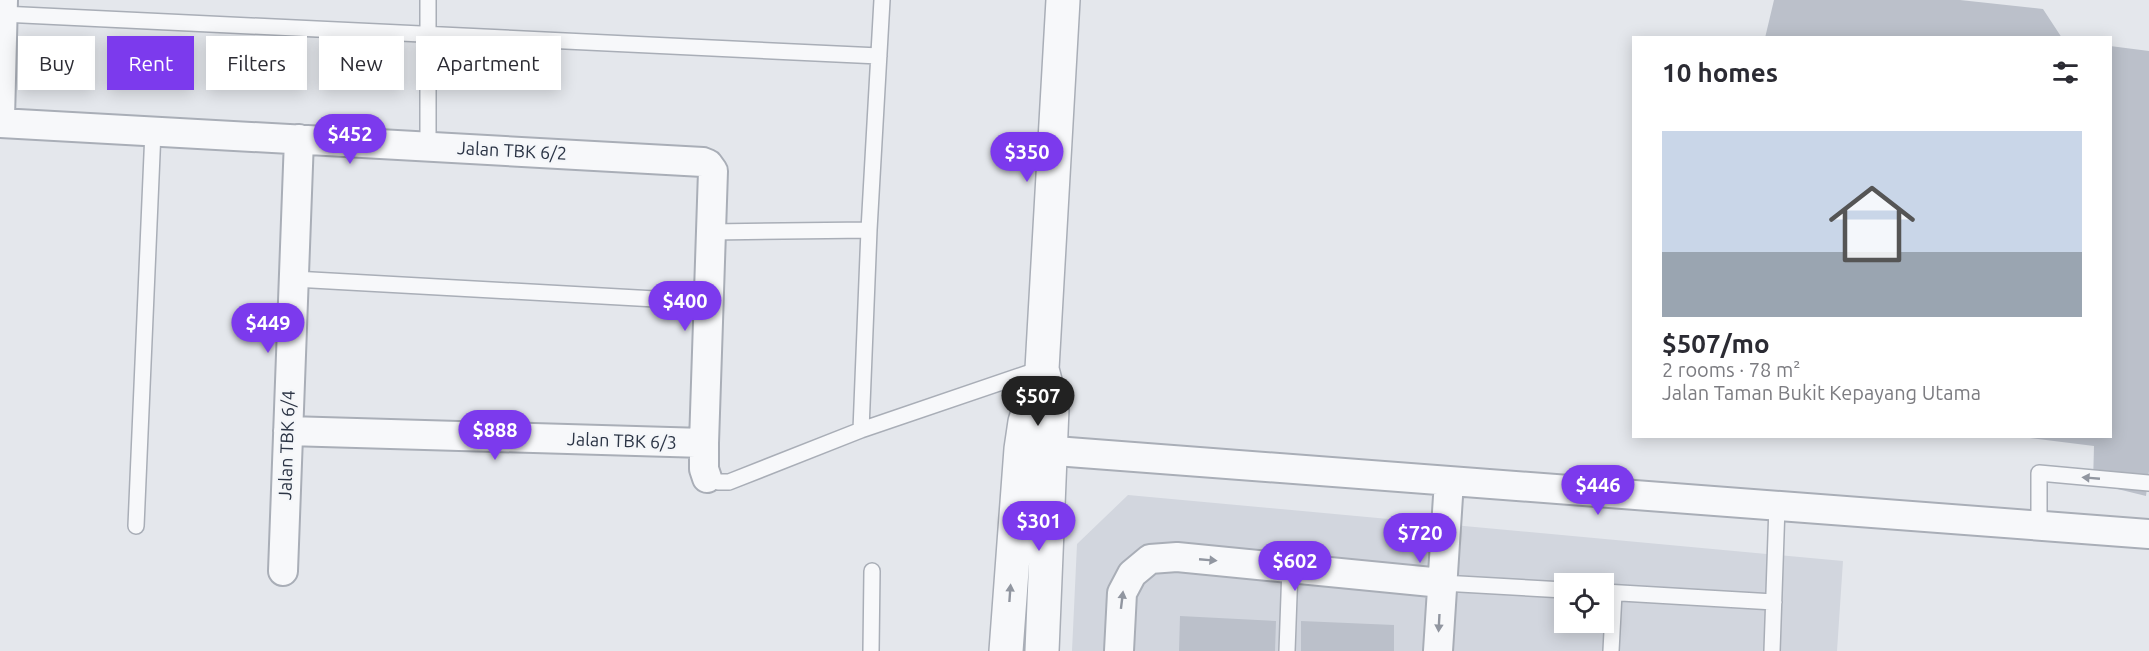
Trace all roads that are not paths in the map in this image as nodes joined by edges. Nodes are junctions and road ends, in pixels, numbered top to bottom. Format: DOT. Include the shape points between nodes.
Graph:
graph roads {
  1 [pos="428,0"];
  2 [pos="882,0"];
  3 [pos="1063,0"];
  4 [pos="3,7"];
  5 [pos="428,35"];
  6 [pos="879,56"];
  7 [pos="0,118"];
  8 [pos="0,123"];
  9 [pos="153,131"];
  10 [pos="299,139"];
  11 [pos="428,147"];
  12 [pos="868,230"];
  13 [pos="711,232"];
  14 [pos="294,279"];
  15 [pos="709,302"];
  16 [pos="1042,369"];
  17 [pos="861,430"];
  18 [pos="288,431"];
  19 [pos="704,443"];
  20 [pos="1036,450"];
  21 [pos="707,478"];
  22 [pos="1449,481"];
  23 [pos="2149,483"];
  24 [pos="1777,506"];
  25 [pos="136,526"];
  26 [pos="2039,526"];
  27 [pos="2149,534"];
  28 [pos="1290,568"];
  29 [pos="283,571"];
  30 [pos="872,571"];
  31 [pos="1442,583"];
  32 [pos="1554,589"];
  33 [pos="1614,592"];
  34 [pos="1774,603"];
  35 [pos="1610,633"];
  36 [pos="871,651"];
  37 [pos="1006,651"];
  38 [pos="1042,651"];
  39 [pos="1119,651"];
  40 [pos="1287,651"];
  41 [pos="1438,651"];
  42 [pos="1611,651"];
  43 [pos="1772,651"];
  1 -- 5 [label="lane"];
  2 -- 6 [label="lane"];
  3 -- 16 [label="street"];
  4 -- 5 [label="lane"];
  4 -- 7 [label="street"];
  5 -- 6 [label="lane"];
  5 -- 11 [label="lane"];
  6 -- 12 [label="lane"];
  8 -- 9 [label="street, Jalan TBK 6/2"];
  9 -- 10 [label="street, Jalan TBK 6/2"];
  9 -- 25 [label="lane"];
  10 -- 11 [label="street, Jalan TBK 6/2"];
  10 -- 14 [label="street, Jalan TBK 6/4"];
  11 -- 13 [label="street, Jalan TBK 6/2" via="703,162 713,171"];
  12 -- 13 [label="lane"];
  12 -- 17 [label="lane"];
  13 -- 15 [label="street, Jalan TBK 6/2"];
  14 -- 15 [label="lane"];
  14 -- 18 [label="street, Jalan TBK 6/4"];
  15 -- 19 [label="street, Jalan TBK 6/2"];
  16 -- 17 [label="lane"];
  16 -- 20 [label="street" via="1052,408"];
  17 -- 21 [label="lane" via="729,482"];
  18 -- 19 [label="street, Jalan TBK 6/3"];
  18 -- 29 [label="street, Jalan TBK 6/4"];
  19 -- 21 [label="street, Jalan TBK 6/2"];
  20 -- 22 [label="street"];
  37 -- 20 [label="street, one-way"];
  20 -- 38 [label="street"];
  22 -- 24 [label="street"];
  22 -- 31 [label="street"];
  23 -- 26 [label="lane, one-way" via="2039,473"];
  24 -- 26 [label="street"];
  24 -- 34 [label="lane"];
  26 -- 27 [label="street"];
  28 -- 31 [label="street"];
  39 -- 28 [label="street, one-way" via="1122,593 1132,574 1149,559 1177,557"];
  28 -- 40 [label="lane"];
  30 -- 36 [label="lane"];
  31 -- 32 [label="lane"];
  31 -- 41 [label="street, one-way"];
  33 -- 34 [label="lane"];
  34 -- 43 [label="lane"];
  35 -- 42 [label="lane"];
}
